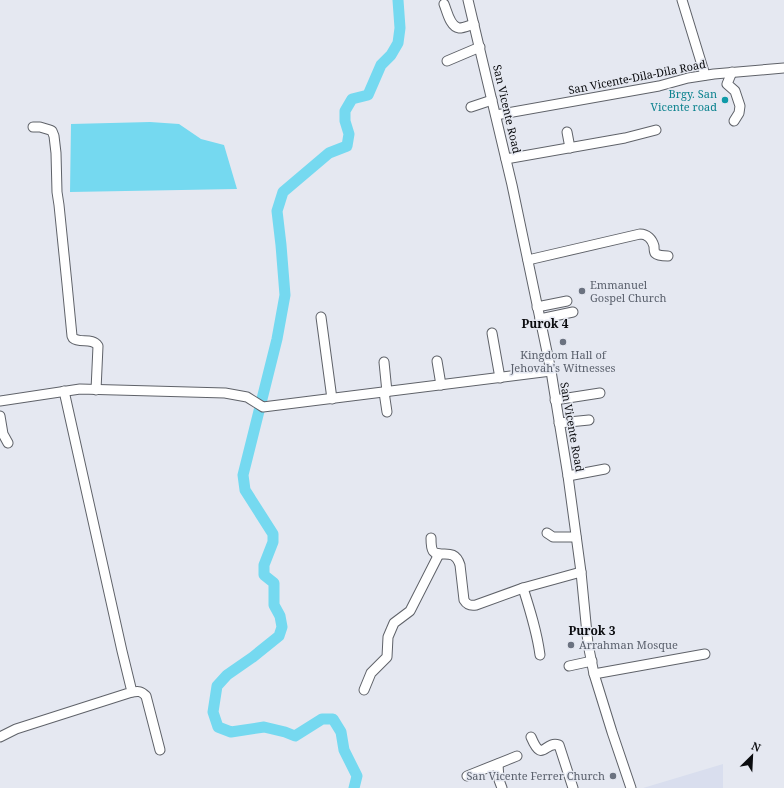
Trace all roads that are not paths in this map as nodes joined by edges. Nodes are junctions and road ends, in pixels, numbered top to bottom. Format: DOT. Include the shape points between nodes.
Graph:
graph roads {
  1 [pos="468,0"];
  2 [pos="682,0"];
  3 [pos="444,4"];
  4 [pos="474,24"];
  5 [pos="480,47"];
  6 [pos="448,61"];
  7 [pos="784,68"];
  8 [pos="732,72"];
  9 [pos="705,75"];
  10 [pos="492,100"];
  11 [pos="471,107"];
  12 [pos="496,115"];
  13 [pos="734,121"];
  14 [pos="33,127"];
  15 [pos="656,130"];
  16 [pos="567,132"];
  17 [pos="570,148"];
  18 [pos="506,159"];
  19 [pos="668,256"];
  20 [pos="528,260"];
  21 [pos="567,301"];
  22 [pos="537,308"];
  23 [pos="573,312"];
  24 [pos="321,316"];
  25 [pos="540,319"];
  26 [pos="492,333"];
  27 [pos="437,361"];
  28 [pos="384,362"];
  29 [pos="550,371"];
  30 [pos="500,378"];
  31 [pos="441,385"];
  32 [pos="96,390"];
  33 [pos="64,391"];
  34 [pos="386,392"];
  35 [pos="600,393"];
  36 [pos="332,399"];
  37 [pos="555,400"];
  38 [pos="0,401"];
  39 [pos="387,412"];
  40 [pos="0,416"];
  41 [pos="589,420"];
  42 [pos="559,422"];
  43 [pos="8,444"];
  44 [pos="605,468"];
  45 [pos="568,476"];
  46 [pos="547,533"];
  47 [pos="576,536"];
  48 [pos="431,538"];
  49 [pos="439,554"];
  50 [pos="580,572"];
  51 [pos="523,588"];
  52 [pos="705,654"];
  53 [pos="540,655"];
  54 [pos="592,661"];
  55 [pos="569,666"];
  56 [pos="594,674"];
  57 [pos="364,690"];
  58 [pos="132,692"];
  59 [pos="0,737"];
  60 [pos="531,737"];
  61 [pos="160,750"];
  62 [pos="518,756"];
  63 [pos="498,764"];
  64 [pos="467,776"];
  65 [pos="502,788"];
  66 [pos="573,788"];
  67 [pos="631,788"];
  1 -- 4 [label="street, San Vicente Road"];
  2 -- 9 [label="street"];
  3 -- 4 [label="street" via="455,27"];
  4 -- 5 [label="street, San Vicente Road"];
  5 -- 6 [label="street"];
  5 -- 10 [label="street, San Vicente Road"];
  7 -- 8 [label="street, San Vicente-Dila-Dila Road"];
  8 -- 9 [label="street, San Vicente-Dila-Dila Road"];
  8 -- 13 [label="street" via="728,84 735,91 740,106"];
  9 -- 12 [label="street, San Vicente-Dila-Dila Road" via="659,86"];
  10 -- 11 [label="street"];
  10 -- 12 [label="street, San Vicente Road"];
  12 -- 18 [label="street, San Vicente Road"];
  14 -- 32 [label="street" via="54,133 57,192 72,336 77,341 93,342 98,346"];
  15 -- 17 [label="street"];
  16 -- 17 [label="street"];
  17 -- 18 [label="street"];
  18 -- 20 [label="street, San Vicente Road"];
  19 -- 20 [label="street" via="657,254 650,238 640,234"];
  20 -- 22 [label="street, San Vicente Road"];
  21 -- 22 [label="street"];
  22 -- 25 [label="street, San Vicente Road"];
  23 -- 25 [label="street"];
  24 -- 36 [label="street"];
  25 -- 29 [label="street, San Vicente Road"];
  26 -- 30 [label="street"];
  27 -- 31 [label="street"];
  28 -- 34 [label="street"];
  29 -- 30 [label="street"];
  29 -- 37 [label="street, San Vicente Road"];
  30 -- 31 [label="street"];
  31 -- 34 [label="street"];
  32 -- 33 [label="street"];
  32 -- 36 [label="street" via="225,393 247,397 263,407"];
  33 -- 38 [label="street"];
  33 -- 58 [label="street"];
  34 -- 36 [label="street"];
  34 -- 39 [label="street"];
  35 -- 37 [label="street"];
  37 -- 42 [label="street, San Vicente Road"];
  40 -- 43 [label="street" via="3,434"];
  41 -- 42 [label="street"];
  42 -- 45 [label="street, San Vicente Road"];
  44 -- 45 [label="street"];
  45 -- 47 [label="street, San Vicente Road"];
  46 -- 47 [label="street" via="553,537"];
  47 -- 50 [label="street, San Vicente Road"];
  48 -- 49 [label="street" via="432,550"];
  49 -- 51 [label="street" via="449,554 458,560 466,604 476,605"];
  49 -- 57 [label="street" via="410,611 394,623 388,637 387,657 371,673"];
  50 -- 51 [label="street"];
  50 -- 54 [label="street, San Vicente Road"];
  51 -- 53 [label="street" via="534,622"];
  52 -- 56 [label="street"];
  54 -- 55 [label="street"];
  54 -- 56 [label="street, San Vicente Road"];
  56 -- 67 [label="street, San Vicente Road"];
  58 -- 59 [label="street" via="16,729"];
  58 -- 61 [label="street" via="140,691 146,696"];
  60 -- 66 [label="street" via="536,749 539,750 554,744 559,745"];
  62 -- 63 [label="street"];
  63 -- 64 [label="street"];
  63 -- 65 [label="street"];
}
